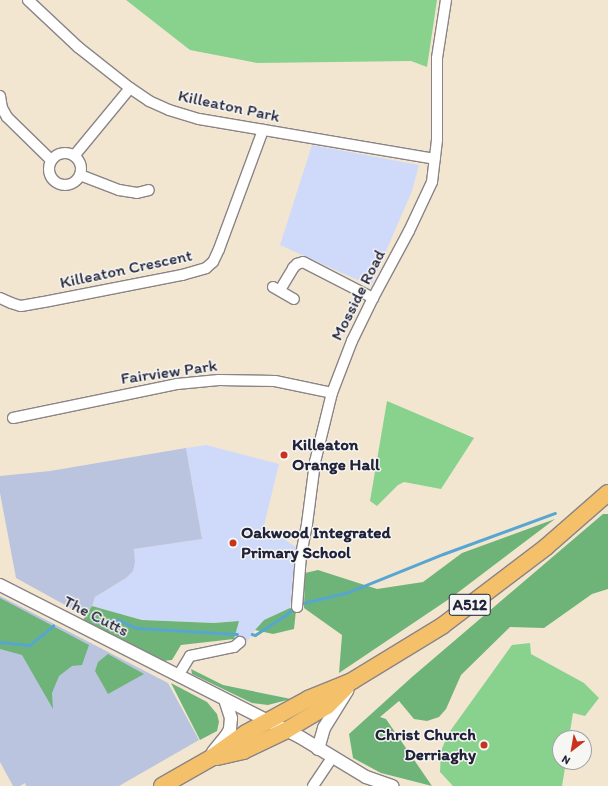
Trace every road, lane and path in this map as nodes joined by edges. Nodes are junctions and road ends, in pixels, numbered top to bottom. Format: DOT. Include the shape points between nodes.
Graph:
graph roads {
  1 [pos="28,0"];
  2 [pos="446,0"];
  3 [pos="130,88"];
  4 [pos="0,96"];
  5 [pos="263,130"];
  6 [pos="74,156"];
  7 [pos="435,159"];
  8 [pos="52,160"];
  9 [pos="80,175"];
  10 [pos="150,190"];
  11 [pos="0,298"];
  12 [pos="373,298"];
  13 [pos="294,299"];
  14 [pos="332,393"];
  15 [pos="13,418"];
  16 [pos="608,486"];
  17 [pos="608,493"];
  18 [pos="580,517"];
  19 [pos="0,585"];
  20 [pos="297,604"];
  21 [pos="240,642"];
  22 [pos="178,676"];
  23 [pos="347,686"];
  24 [pos="225,700"];
  25 [pos="276,726"];
  26 [pos="318,749"];
  27 [pos="332,758"];
  28 [pos="208,760"];
  29 [pos="162,786"];
  30 [pos="313,786"];
  31 [pos="392,786"];
  1 -- 3 [label="street, Killeaton Park" via="78,47"];
  2 -- 7 [label="street, Mosside Road" via="437,58"];
  3 -- 5 [label="street, Killeaton Park" via="169,110 199,119"];
  3 -- 6 [label="street"];
  4 -- 8 [label="street" via="2,108 8,117"];
  5 -- 7 [label="street, Killeaton Park"];
  5 -- 11 [label="street, Killeaton Crescent" via="219,249 213,262 206,268 182,275 21,306"];
  6 -- 8 [label="street" via="65,152"];
  6 -- 9 [label="street" via="81,166"];
  7 -- 12 [label="street, Mosside Road" via="432,182 409,232"];
  8 -- 9 [label="street" via="49,170 58,183 73,183"];
  9 -- 10 [label="street" via="119,190 137,193"];
  12 -- 13 [label="street" via="303,262 293,268 277,288"];
  12 -- 14 [label="street, Mosside Road"];
  14 -- 15 [label="street, Fairview Park" via="275,382 219,380 177,384"];
  14 -- 20 [label="street, Mosside Road" via="315,462 301,555"];
  16 -- 18 [label="highway, A512"];
  17 -- 18 [label="highway, A512"];
  18 -- 23 [label="highway, A512" via="546,547 448,621"];
  19 -- 22 [label="street, The Cutts"];
  21 -- 22 [label="street" via="234,647 190,656"];
  22 -- 24 [label="street, The Cutts"];
  23 -- 25 [label="highway, A512" via="308,699"];
  23 -- 26 [label="street" via="337,709 324,728"];
  24 -- 25 [label="street, The Cutts"];
  24 -- 28 [label="street" via="231,718 230,729"];
  25 -- 26 [label="street, The Cutts"];
  25 -- 28 [label="highway, A512" via="237,738"];
  25 -- 28 [label="highway, A512" via="243,751"];
  26 -- 27 [label="street, The Cutts"];
  27 -- 30 [label="street"];
  27 -- 31 [label="street, The Cutts" via="366,777"];
  28 -- 29 [label="highway, A512"];
}
